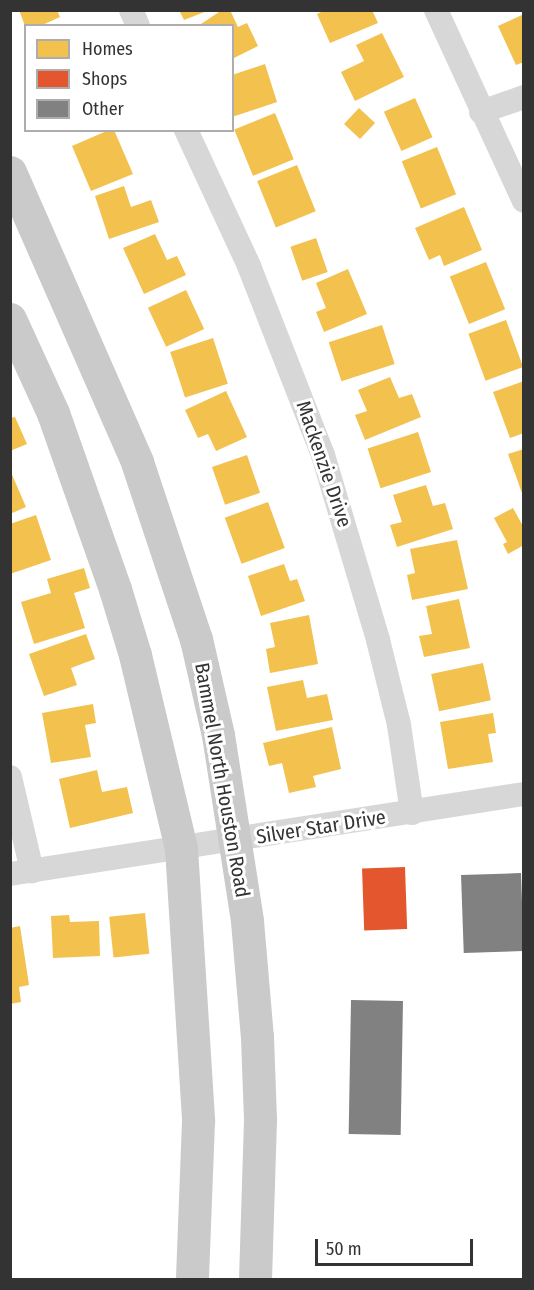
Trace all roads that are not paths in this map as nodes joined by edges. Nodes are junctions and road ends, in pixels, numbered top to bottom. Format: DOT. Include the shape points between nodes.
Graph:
graph roads {
  1 [pos="131,10"];
  2 [pos="436,10"];
  3 [pos="137,24"];
  4 [pos="524,97"];
  5 [pos="481,112"];
  6 [pos="187,132"];
  7 [pos="10,172"];
  8 [pos="524,201"];
  9 [pos="10,319"];
  10 [pos="10,777"];
  11 [pos="524,794"];
  12 [pos="412,813"];
  13 [pos="235,840"];
  14 [pos="181,848"];
  15 [pos="21,872"];
  16 [pos="192,1280"];
  17 [pos="255,1280"];
  1 -- 3 [label="street"];
  2 -- 5 [label="street"];
  4 -- 5 [label="street"];
  5 -- 8 [label="street"];
  6 -- 12 [label="street, Mackenzie Drive" via="253,276 323,455 378,640 399,725"];
  7 -- 13 [label="main road, Bammel North Houston Road" via="110,394 174,569 216,725"];
  9 -- 14 [label="main road" via="53,412 115,588"];
  10 -- 15 [label="street"];
  11 -- 12 [label="street, Silver Star Drive"];
  12 -- 13 [label="street, Silver Star Drive"];
  13 -- 14 [label="street, Silver Star Drive"];
  13 -- 17 [label="main road, Bammel North Houston Road" via="248,921 258,1037 260,1120"];
  14 -- 15 [label="street, Silver Star Drive"];
  14 -- 16 [label="main road" via="198,1121"];
}
